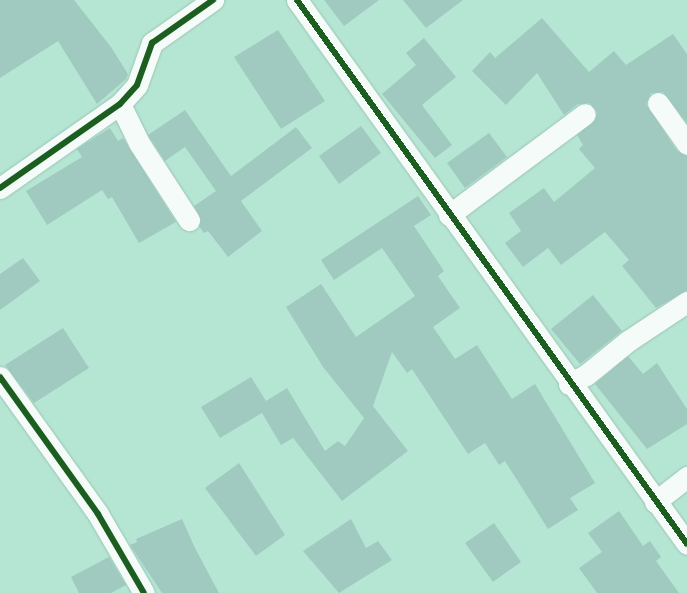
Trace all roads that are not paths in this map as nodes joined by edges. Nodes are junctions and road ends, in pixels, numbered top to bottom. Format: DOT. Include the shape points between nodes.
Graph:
graph roads {
  1 [pos="213,0"];
  2 [pos="297,0"];
  3 [pos="658,103"];
  4 [pos="120,104"];
  5 [pos="585,114"];
  6 [pos="687,144"];
  7 [pos="0,188"];
  8 [pos="449,215"];
  9 [pos="189,220"];
  10 [pos="687,302"];
  11 [pos="0,377"];
  12 [pos="569,384"];
  13 [pos="687,477"];
  14 [pos="655,502"];
  15 [pos="687,544"];
  16 [pos="144,593"];
  1 -- 4 [label="street" via="152,43 137,85"];
  2 -- 8 [label="street"];
  3 -- 6 [label="street"];
  4 -- 7 [label="street"];
  4 -- 9 [label="street" via="139,143"];
  5 -- 8 [label="street"];
  8 -- 12 [label="street"];
  10 -- 12 [label="street" via="628,341 586,375"];
  11 -- 16 [label="street" via="98,514"];
  12 -- 14 [label="street"];
  13 -- 14 [label="street"];
  14 -- 15 [label="street"];
}
